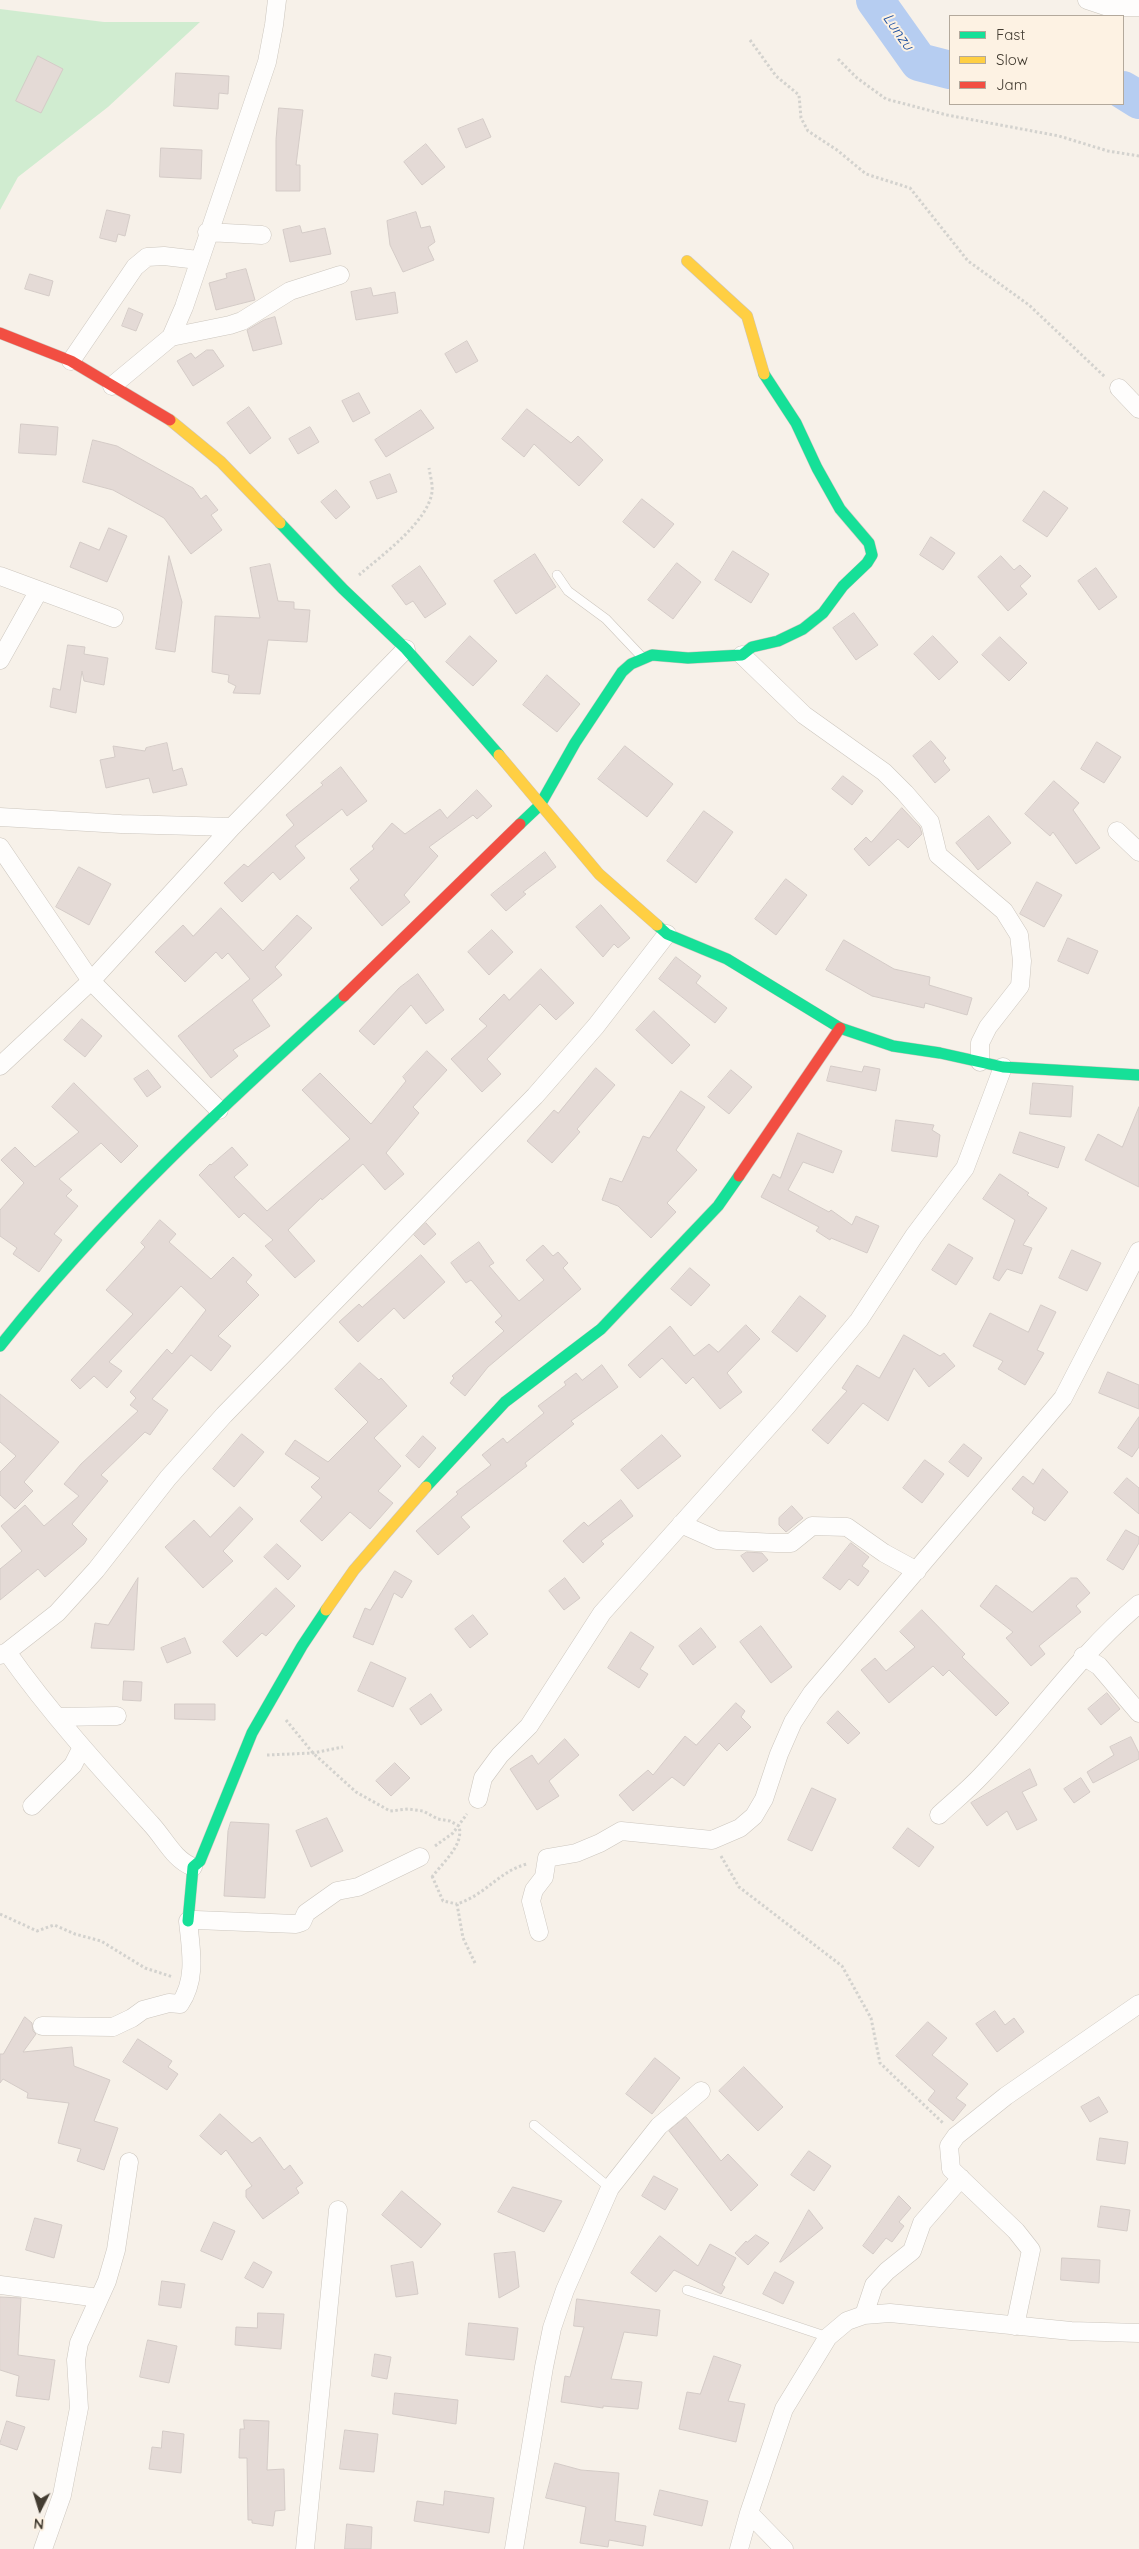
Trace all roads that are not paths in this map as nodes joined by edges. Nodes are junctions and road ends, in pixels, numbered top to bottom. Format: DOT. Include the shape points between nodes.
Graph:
graph roads {
  1 [pos="276,0"];
  2 [pos="1087,0"];
  3 [pos="1139,7"];
  4 [pos="207,232"];
  5 [pos="262,235"];
  6 [pos="198,260"];
  7 [pos="686,261"];
  8 [pos="340,275"];
  9 [pos="0,333"];
  10 [pos="171,337"];
  11 [pos="70,361"];
  12 [pos="112,386"];
  13 [pos="1119,388"];
  14 [pos="1139,409"];
  15 [pos="556,574"];
  16 [pos="0,576"];
  17 [pos="38,592"];
  18 [pos="114,618"];
  19 [pos="406,649"];
  20 [pos="742,655"];
  21 [pos="643,658"];
  22 [pos="0,660"];
  23 [pos="540,805"];
  24 [pos="0,817"];
  25 [pos="232,827"];
  26 [pos="1117,831"];
  27 [pos="0,847"];
  28 [pos="1139,852"];
  29 [pos="667,934"];
  30 [pos="91,981"];
  31 [pos="840,1028"];
  32 [pos="980,1062"];
  33 [pos="0,1066"];
  34 [pos="1003,1067"];
  35 [pos="1139,1075"];
  36 [pos="220,1110"];
  37 [pos="1139,1250"];
  38 [pos="0,1346"];
  39 [pos="681,1524"];
  40 [pos="917,1570"];
  41 [pos="1139,1604"];
  42 [pos="3,1653"];
  43 [pos="1083,1656"];
  44 [pos="1139,1713"];
  45 [pos="117,1716"];
  46 [pos="57,1717"];
  47 [pos="82,1747"];
  48 [pos="478,1799"];
  49 [pos="32,1806"];
  50 [pos="939,1815"];
  51 [pos="420,1857"];
  52 [pos="193,1867"];
  53 [pos="188,1922"];
  54 [pos="539,1932"];
  55 [pos="1139,2004"];
  56 [pos="42,2026"];
  57 [pos="701,2091"];
  58 [pos="534,2125"];
  59 [pos="129,2162"];
  60 [pos="961,2178"];
  61 [pos="610,2188"];
  62 [pos="338,2210"];
  63 [pos="0,2286"];
  64 [pos="687,2290"];
  65 [pos="99,2298"];
  66 [pos="864,2315"];
  67 [pos="1015,2326"];
  68 [pos="1139,2333"];
  69 [pos="828,2337"];
  70 [pos="749,2513"];
  71 [pos="43,2549"];
  72 [pos="305,2549"];
  73 [pos="514,2549"];
  74 [pos="739,2549"];
  75 [pos="784,2549"];
  1 -- 4 [label="street" via="266,62"];
  2 -- 3 [label="street" via="1108,8"];
  4 -- 5 [label="street"];
  4 -- 6 [label="street"];
  6 -- 10 [label="street"];
  6 -- 11 [label="street" via="147,257 135,267"];
  7 -- 20 [label="street" via="747,316 764,374 796,423 840,509 869,544 872,555 816,618 803,628 778,641 752,647"];
  8 -- 10 [label="street" via="290,291 242,321"];
  9 -- 11 [label="street"];
  10 -- 12 [label="street"];
  11 -- 12 [label="street"];
  12 -- 19 [label="street" via="174,423 221,462 343,589"];
  13 -- 14 [label="street"];
  15 -- 21 [label="lane" via="568,591 606,619"];
  16 -- 17 [label="street"];
  17 -- 18 [label="street"];
  17 -- 22 [label="street"];
  19 -- 23 [label="street"];
  19 -- 25 [label="street"];
  20 -- 21 [label="street" via="688,658 652,655"];
  20 -- 32 [label="street" via="804,715 884,772 898,786 930,822 938,855 1004,911 1019,935 1020,986 988,1027 980,1043"];
  21 -- 23 [label="street" via="622,672 575,743"];
  23 -- 29 [label="street" via="600,874"];
  23 -- 36 [label="street" via="351,990"];
  24 -- 25 [label="street"];
  25 -- 30 [label="street"];
  26 -- 28 [label="street"];
  27 -- 30 [label="street"];
  29 -- 31 [label="street" via="727,960"];
  29 -- 42 [label="street" via="596,1026 535,1096 224,1415 57,1613"];
  30 -- 33 [label="street"];
  30 -- 36 [label="street"];
  31 -- 32 [label="street" via="893,1046"];
  31 -- 52 [label="street" via="718,1206 601,1329 505,1402 435,1476 354,1570 302,1646 270,1701 244,1751 200,1861"];
  32 -- 34 [label="street"];
  34 -- 35 [label="street"];
  34 -- 39 [label="street" via="965,1168 914,1236 859,1320"];
  36 -- 38 [label="street" via="91,1240 42,1293"];
  37 -- 40 [label="street" via="1063,1398"];
  39 -- 40 [label="street" via="717,1540 776,1543 792,1543 812,1526 847,1527 884,1553"];
  39 -- 48 [label="street" via="602,1613 529,1726 483,1778"];
  40 -- 54 [label="street" via="812,1692 793,1722 764,1799 754,1816 740,1828 712,1840 621,1831 576,1853 547,1858 544,1877 534,1890 531,1901"];
  41 -- 43 [label="street"];
  42 -- 46 [label="street"];
  43 -- 44 [label="street" via="1099,1666"];
  43 -- 50 [label="street" via="981,1776"];
  45 -- 46 [label="street"];
  46 -- 47 [label="street"];
  47 -- 49 [label="street" via="73,1765"];
  47 -- 52 [label="street" via="184,1864"];
  51 -- 53 [label="street" via="358,1886 338,1890 296,1924"];
  52 -- 53 [label="street"];
  53 -- 56 [label="street" via="192,1970 180,2004 169,2003 143,2010 113,2027"];
  55 -- 60 [label="street" via="1006,2096 956,2136 949,2146 952,2169"];
  57 -- 61 [label="street" via="659,2126"];
  58 -- 61 [label="lane"];
  59 -- 65 [label="street" via="116,2250"];
  60 -- 66 [label="street" via="922,2222 912,2251 874,2285"];
  60 -- 67 [label="street" via="1031,2250"];
  61 -- 73 [label="street" via="565,2290 552,2328"];
  62 -- 72 [label="street"];
  63 -- 65 [label="street"];
  64 -- 69 [label="lane"];
  65 -- 71 [label="street" via="79,2344 76,2360 77,2418 62,2495"];
  66 -- 67 [label="street" via="890,2313"];
  66 -- 69 [label="street" via="847,2321"];
  67 -- 68 [label="street"];
  69 -- 70 [label="street" via="784,2409"];
  70 -- 74 [label="street"];
  70 -- 75 [label="street"];
}
